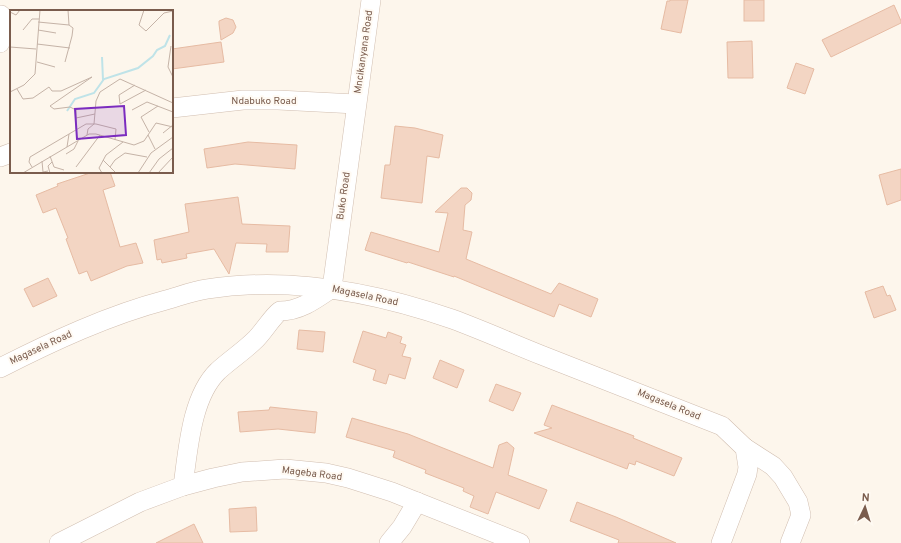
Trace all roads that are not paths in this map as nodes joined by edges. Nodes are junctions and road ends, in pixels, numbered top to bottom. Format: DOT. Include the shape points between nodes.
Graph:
graph roads {
  1 [pos="371,0"];
  2 [pos="1,15"];
  3 [pos="0,43"];
  4 [pos="356,104"];
  5 [pos="173,108"];
  6 [pos="10,153"];
  7 [pos="0,157"];
  8 [pos="332,288"];
  9 [pos="0,368"];
  10 [pos="745,448"];
  11 [pos="183,486"];
  12 [pos="417,502"];
  13 [pos="59,543"];
  14 [pos="390,543"];
  15 [pos="520,543"];
  16 [pos="721,543"];
  17 [pos="790,543"];
  1 -- 4 [label="street, Mncikanyana Road"];
  2 -- 3 [label="street"];
  4 -- 5 [label="street, Ndabuko Road" via="243,100"];
  4 -- 8 [label="street, Buko Road"];
  6 -- 7 [label="street"];
  8 -- 9 [label="street, Magasela Road" via="279,285 232,286 205,290 138,307 35,350"];
  8 -- 10 [label="street, Magasela Road" via="392,301 452,319 722,426"];
  8 -- 11 [label="street" via="303,306 280,311 256,339 218,371 207,385 188,441"];
  10 -- 16 [label="street" via="747,474"];
  10 -- 17 [label="street" via="773,466 798,502 801,515"];
  11 -- 12 [label="street, Mageba Road" via="242,472 285,469 348,478"];
  11 -- 13 [label="street, Mageba Road" via="140,502"];
  12 -- 14 [label="street"];
  12 -- 15 [label="street, Mageba Road"];
}
